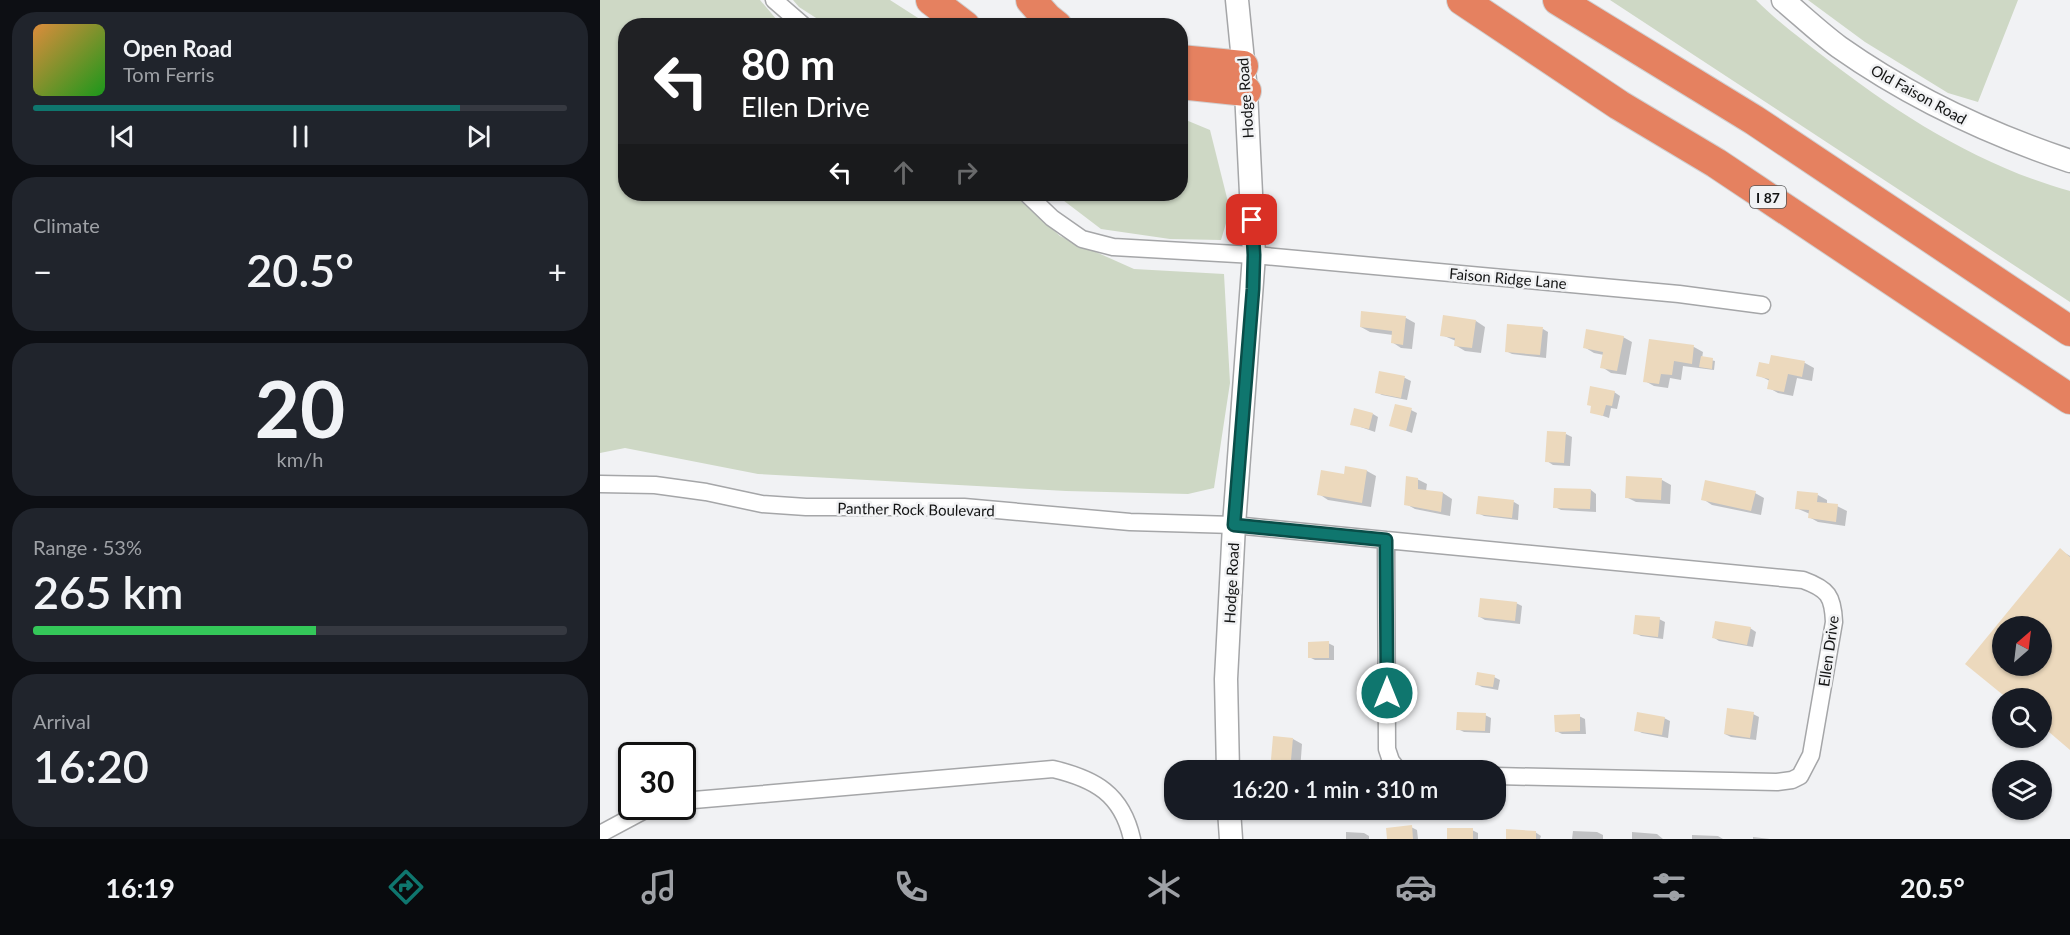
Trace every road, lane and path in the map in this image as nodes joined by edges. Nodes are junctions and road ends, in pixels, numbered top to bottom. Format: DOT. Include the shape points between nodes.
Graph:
graph roads {
  1 [pos="774,0"];
  2 [pos="931,0"];
  3 [pos="1031,0"];
  4 [pos="1238,0"];
  5 [pos="1462,0"];
  6 [pos="1558,0"];
  7 [pos="1783,0"];
  8 [pos="795,18"];
  9 [pos="954,18"];
  10 [pos="1047,18"];
  11 [pos="1188,62"];
  12 [pos="1244,79"];
  13 [pos="1188,83"];
  14 [pos="2070,161"];
  15 [pos="1034,201"];
  16 [pos="1254,255"];
  17 [pos="1762,305"];
  18 [pos="2070,331"];
  19 [pos="2070,399"];
  20 [pos="600,484"];
  21 [pos="1234,525"];
  22 [pos="1386,540"];
  23 [pos="1228,760"];
  24 [pos="1391,760"];
  25 [pos="1506,776"];
  26 [pos="696,800"];
  27 [pos="626,820"];
  28 [pos="1230,820"];
  29 [pos="600,834"];
  30 [pos="1132,839"];
  31 [pos="1231,839"];
  1 -- 8 [label="street"];
  2 -- 9 [label="highway"];
  3 -- 10 [label="highway"];
  4 -- 12 [label="main road, Hodge Road"];
  5 -- 19 [label="highway, I 87" via="1619,105 1725,169"];
  6 -- 18 [label="highway" via="1754,120"];
  7 -- 14 [label="main road, Old Faison Road" via="1839,47 1909,90 1972,124"];
  11 -- 12 [label="highway"];
  12 -- 13 [label="highway"];
  12 -- 16 [label="main road, Hodge Road"];
  15 -- 16 [label="street, Faison Ridge Lane" via="1082,239 1113,248"];
  16 -- 17 [label="street, Faison Ridge Lane"];
  16 -- 21 [label="main road, Hodge Road"];
  20 -- 21 [label="street, Panther Rock Boulevard" via="655,484 762,504 806,507 964,507 1130,522"];
  21 -- 22 [label="street, Ellen Drive"];
  21 -- 23 [label="main road, Hodge Road" via="1226,679"];
  22 -- 24 [label="street" via="1387,749"];
  22 -- 25 [label="street, Ellen Drive" via="1803,580 1819,585 1830,596 1834,609 1832,633 1811,755 1800,776 1777,782"];
  26 -- 30 [label="street" via="1053,769 1094,783 1115,800"];
  27 -- 29 [label="street"];
  28 -- 31 [label="main road"];
}
